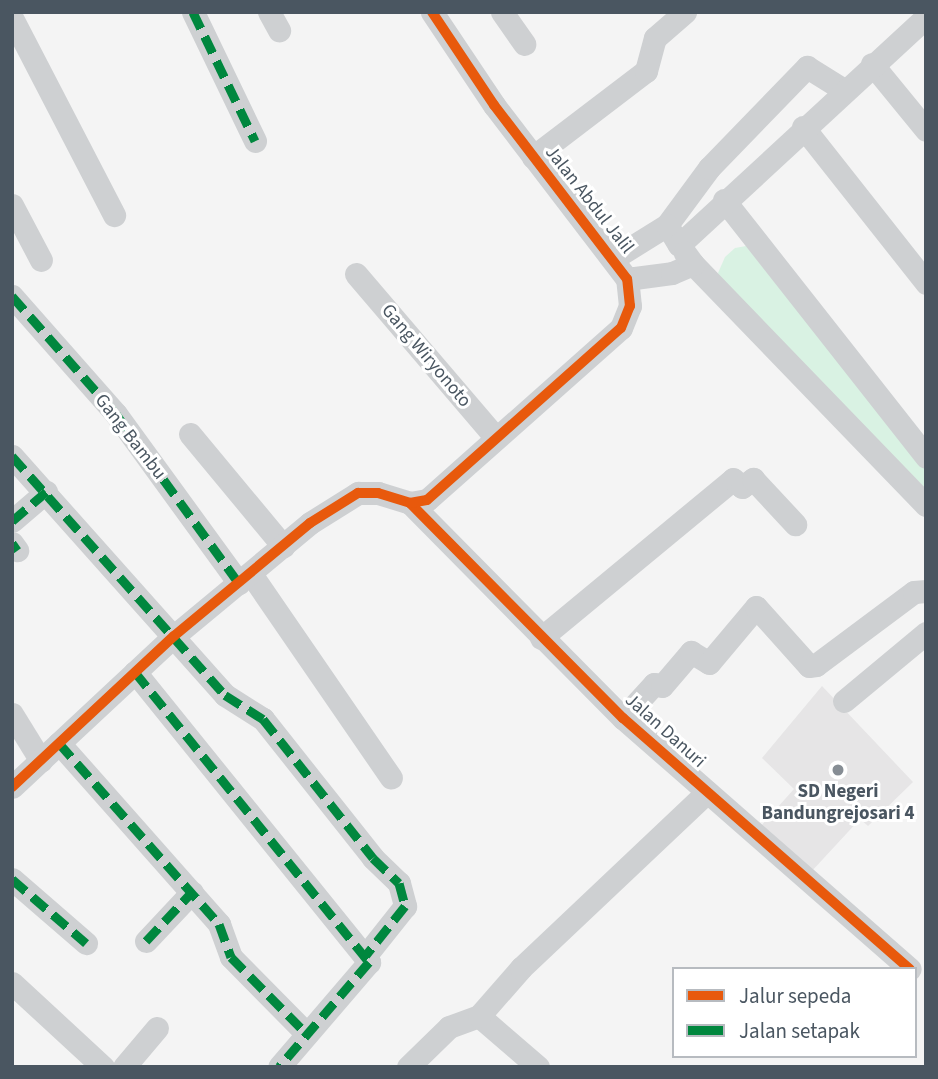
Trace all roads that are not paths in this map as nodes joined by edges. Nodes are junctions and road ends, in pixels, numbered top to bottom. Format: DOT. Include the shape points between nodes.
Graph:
graph roads {
  1 [pos="193,12"];
  2 [pos="432,12"];
  3 [pos="502,12"];
  4 [pos="685,12"];
  5 [pos="926,17"];
  6 [pos="12,18"];
  7 [pos="524,44"];
  8 [pos="872,64"];
  9 [pos="844,90"];
  10 [pos="803,127"];
  11 [pos="926,130"];
  12 [pos="255,141"];
  13 [pos="533,157"];
  14 [pos="724,200"];
  15 [pos="12,205"];
  16 [pos="114,215"];
  17 [pos="673,235"];
  18 [pos="614,258"];
  19 [pos="41,260"];
  20 [pos="693,264"];
  21 [pos="356,274"];
  22 [pos="627,279"];
  23 [pos="926,282"];
  24 [pos="12,296"];
  25 [pos="190,435"];
  26 [pos="495,437"];
  27 [pos="12,456"];
  28 [pos="926,457"];
  29 [pos="46,492"];
  30 [pos="410,503"];
  31 [pos="926,505"];
  32 [pos="12,521"];
  33 [pos="795,524"];
  34 [pos="283,546"];
  35 [pos="245,578"];
  36 [pos="926,591"];
  37 [pos="926,633"];
  38 [pos="174,636"];
  39 [pos="541,638"];
  40 [pos="135,672"];
  41 [pos="844,701"];
  42 [pos="12,714"];
  43 [pos="623,718"];
  44 [pos="59,743"];
  45 [pos="41,761"];
  46 [pos="391,778"];
  47 [pos="12,787"];
  48 [pos="707,792"];
  49 [pos="12,879"];
  50 [pos="192,892"];
  51 [pos="146,941"];
  52 [pos="86,943"];
  53 [pos="366,955"];
  54 [pos="907,967"];
  55 [pos="12,983"];
  56 [pos="479,1016"];
  57 [pos="157,1028"];
  58 [pos="307,1034"];
  59 [pos="103,1067"];
  60 [pos="124,1067"];
  61 [pos="279,1067"];
  62 [pos="408,1067"];
  63 [pos="538,1067"];
  1 -- 12 [label="street"];
  2 -- 13 [label="street, Jalan Abdul Jalil"];
  3 -- 7 [label="street"];
  4 -- 13 [label="street" via="657,34 646,71"];
  5 -- 8 [label="street"];
  6 -- 16 [label="street"];
  8 -- 9 [label="street"];
  8 -- 11 [label="street"];
  9 -- 10 [label="street"];
  9 -- 17 [label="street" via="807,67 709,168"];
  10 -- 14 [label="street"];
  10 -- 23 [label="street"];
  13 -- 18 [label="street, Jalan Abdul Jalil"];
  14 -- 17 [label="street"];
  14 -- 28 [label="street"];
  15 -- 19 [label="street"];
  17 -- 18 [label="street"];
  17 -- 20 [label="street"];
  18 -- 22 [label="street, Jalan Abdul Jalil"];
  20 -- 22 [label="street" via="671,273"];
  20 -- 31 [label="street"];
  21 -- 26 [label="street, Gang Wiryonoto"];
  22 -- 26 [label="street, Jalan Abdul Jalil" via="631,306 621,328"];
  24 -- 35 [label="street, Gang Bambu" via="116,414"];
  25 -- 34 [label="street"];
  26 -- 30 [label="street, Jalan Abdul Jalil" via="427,500"];
  27 -- 29 [label="street"];
  29 -- 32 [label="street"];
  29 -- 38 [label="street"];
  30 -- 34 [label="street" via="378,493 358,493"];
  30 -- 39 [label="street, Jalan Danuri"];
  33 -- 39 [label="street" via="753,479 742,487 733,479"];
  34 -- 35 [label="street"];
  35 -- 38 [label="street"];
  35 -- 46 [label="street, Gang Bambu"];
  36 -- 43 [label="street" via="914,592 809,666 756,607 709,663 691,652 661,688 654,684"];
  37 -- 41 [label="street"];
  38 -- 40 [label="street"];
  38 -- 53 [label="street" via="225,695 263,719 373,858 399,883 405,906"];
  39 -- 43 [label="street, Jalan Danuri"];
  40 -- 44 [label="street"];
  40 -- 53 [label="street"];
  42 -- 45 [label="street"];
  43 -- 48 [label="street, Jalan Danuri"];
  44 -- 45 [label="street"];
  44 -- 50 [label="street"];
  45 -- 47 [label="street"];
  48 -- 54 [label="street, Jalan Danuri"];
  48 -- 56 [label="street" via="521,968"];
  49 -- 52 [label="street"];
  50 -- 51 [label="street"];
  50 -- 58 [label="street" via="219,924 231,957"];
  53 -- 58 [label="street" via="368,966"];
  55 -- 59 [label="street"];
  56 -- 62 [label="street" via="449,1027"];
  56 -- 63 [label="street"];
  57 -- 60 [label="street"];
  58 -- 61 [label="street"];
}
